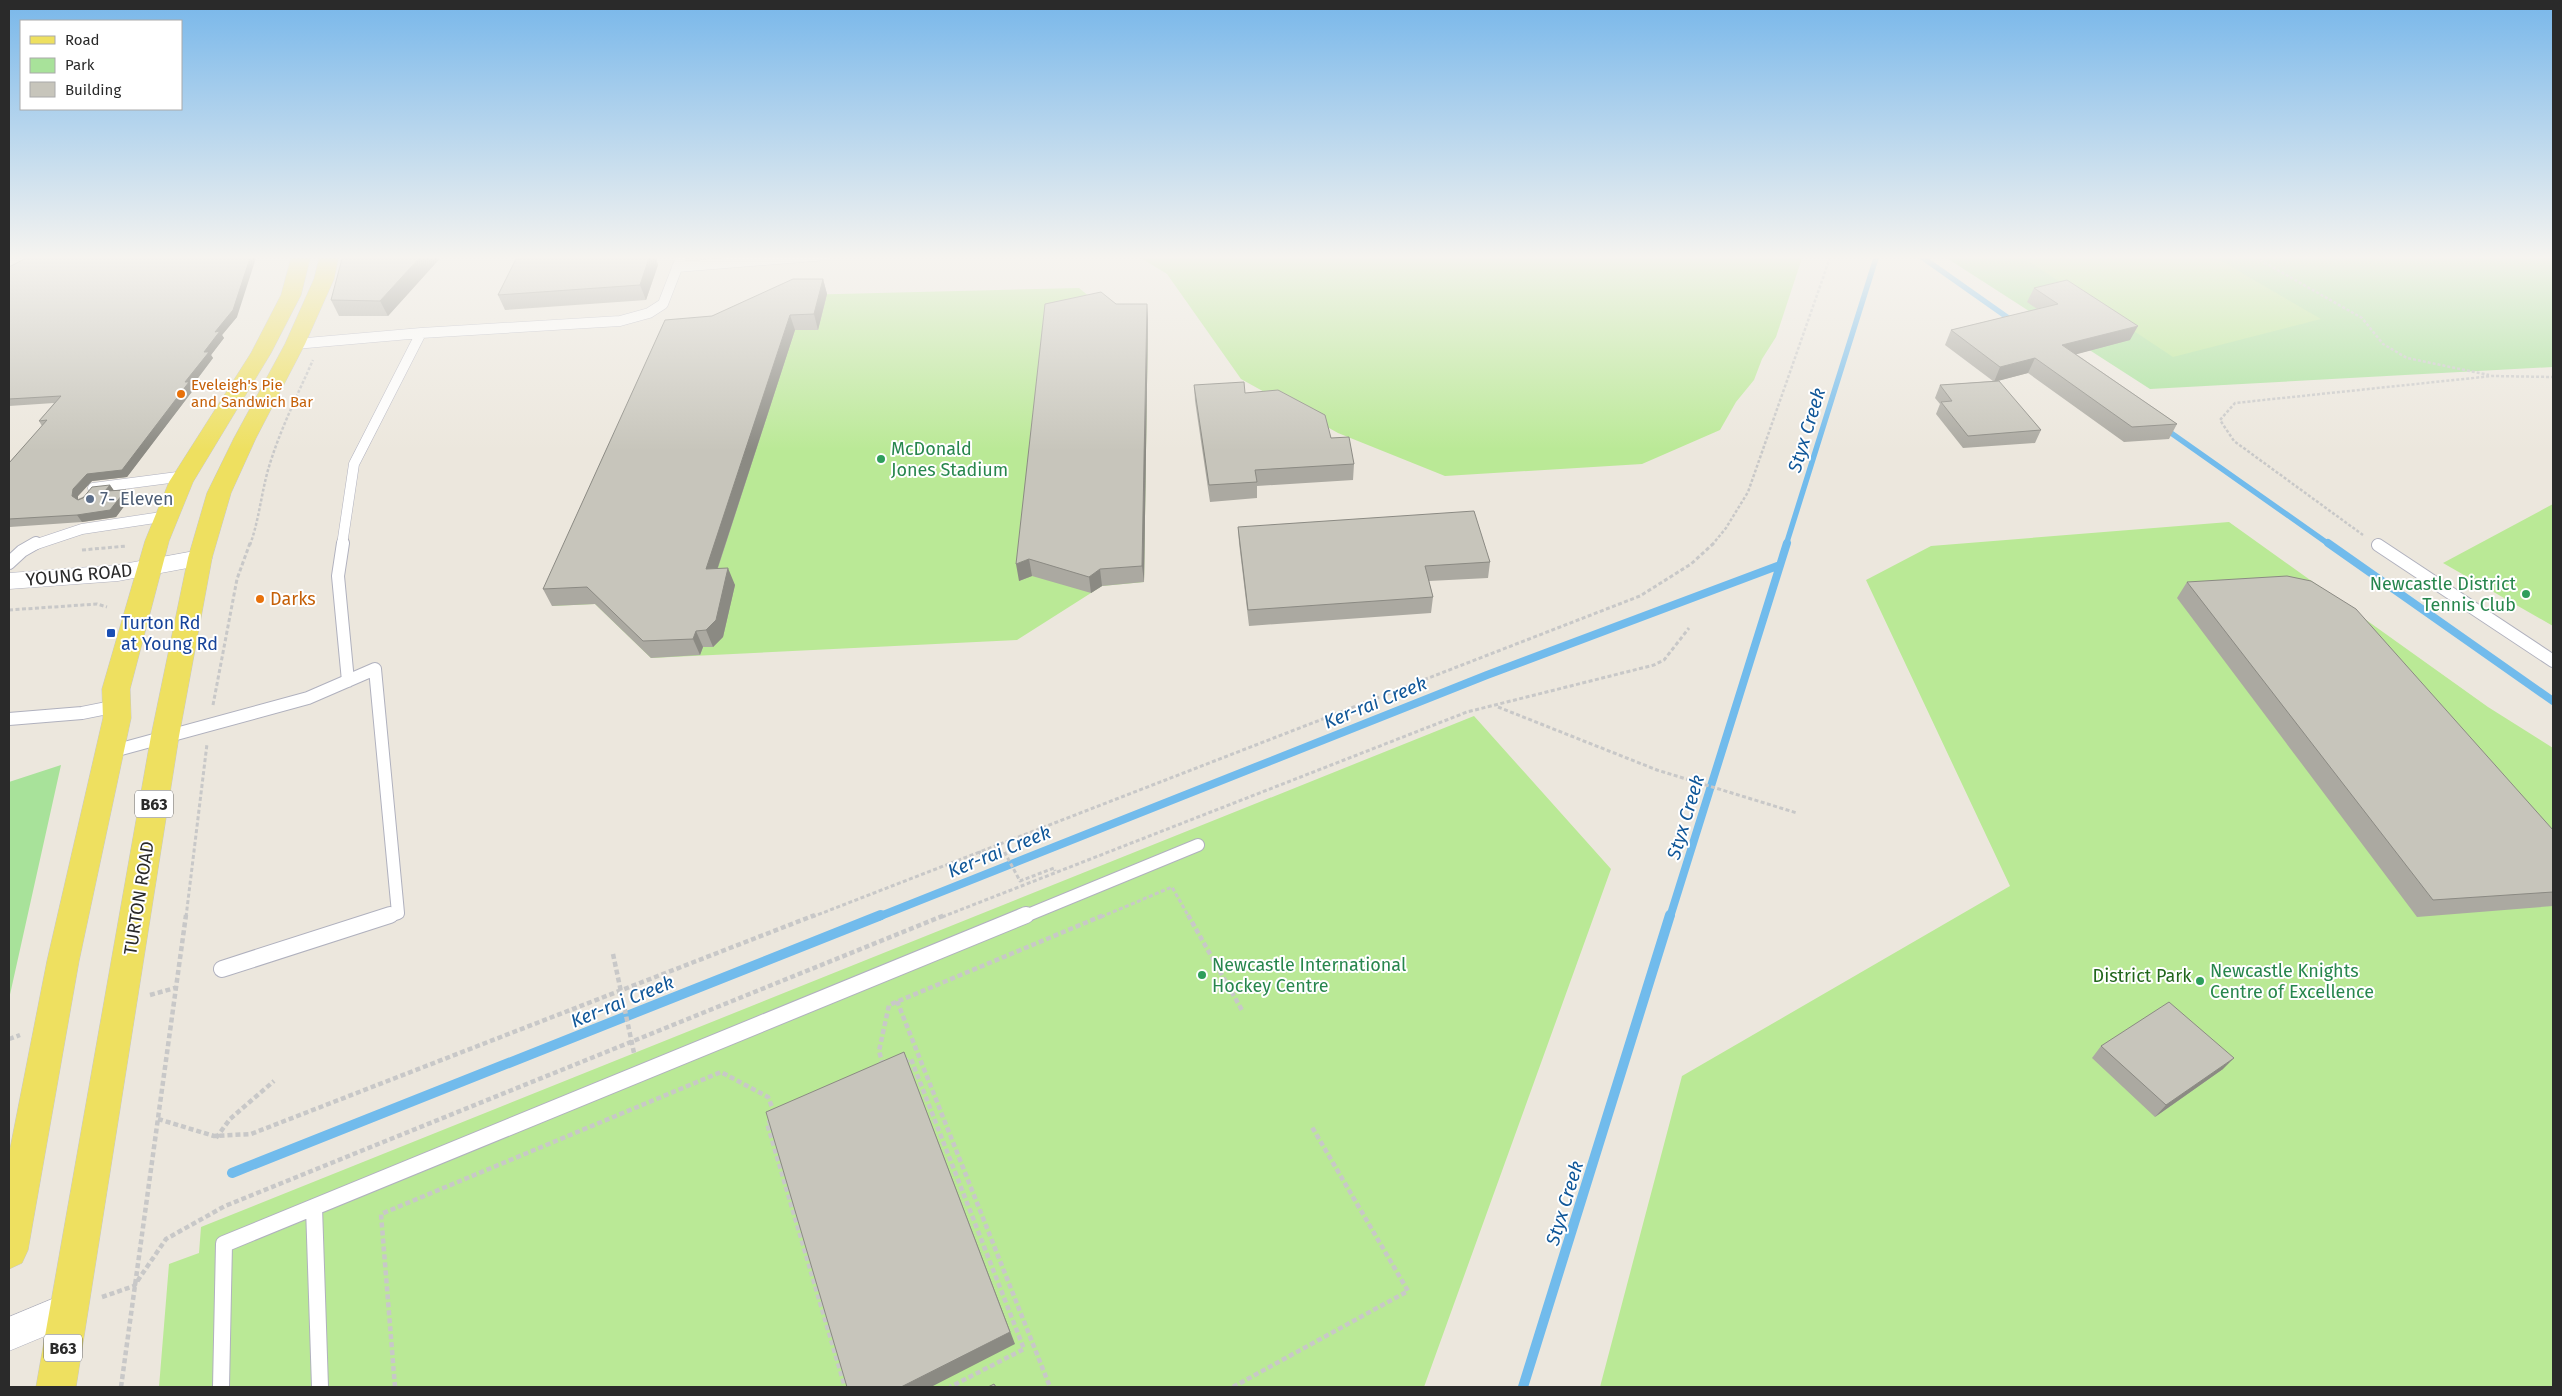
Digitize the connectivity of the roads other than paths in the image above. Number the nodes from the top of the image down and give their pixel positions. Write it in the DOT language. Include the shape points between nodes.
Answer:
graph roads {
  1 [pos="278,320"];
  2 [pos="305,320"];
  3 [pos="623,320"];
  4 [pos="421,333"];
  5 [pos="294,344"];
  6 [pos="185,476"];
  7 [pos="84,500"];
  8 [pos="168,516"];
  9 [pos="66,523"];
  10 [pos="58,533"];
  11 [pos="2378,545"];
  12 [pos="200,558"];
  13 [pos="9,563"];
  14 [pos="149,569"];
  15 [pos="9,581"];
  16 [pos="2553,661"];
  17 [pos="348,681"];
  18 [pos="117,706"];
  19 [pos="9,719"];
  20 [pos="166,736"];
  21 [pos="110,752"];
  22 [pos="1198,845"];
  23 [pos="222,969"];
  24 [pos="314,1207"];
  25 [pos="9,1250"];
  26 [pos="69,1309"];
  27 [pos="9,1334"];
  28 [pos="56,1387"];
  29 [pos="221,1387"];
  30 [pos="320,1387"];
  1 -- 6 [label="main road"];
  2 -- 5 [label="main road, TURTON ROAD / B63"];
  3 -- 4 [label="lane"];
  4 -- 5 [label="lane"];
  4 -- 17 [label="lane" via="354,464 350,479 338,576"];
  5 -- 12 [label="main road, TURTON ROAD / B63" via="220,493"];
  6 -- 7 [label="lane" via="94,488"];
  6 -- 8 [label="main road"];
  8 -- 10 [label="lane"];
  8 -- 14 [label="main road"];
  9 -- 10 [label="lane"];
  10 -- 13 [label="lane" via="16,554"];
  11 -- 16 [label="lane"];
  12 -- 14 [label="street, YOUNG ROAD"];
  12 -- 20 [label="main road, TURTON ROAD / B63"];
  14 -- 15 [label="street, YOUNG ROAD"];
  14 -- 18 [label="main road" via="116,689"];
  17 -- 20 [label="lane" via="308,698"];
  17 -- 23 [label="lane" via="375,669 398,913"];
  18 -- 19 [label="lane" via="82,713"];
  18 -- 21 [label="main road"];
  20 -- 21 [label="lane"];
  20 -- 26 [label="main road, TURTON ROAD / B63"];
  21 -- 25 [label="main road" via="63,961"];
  22 -- 24 [label="lane"];
  24 -- 29 [label="lane" via="224,1244"];
  24 -- 30 [label="lane"];
  26 -- 27 [label="street"];
  26 -- 28 [label="main road, TURTON ROAD / B63"];
}
